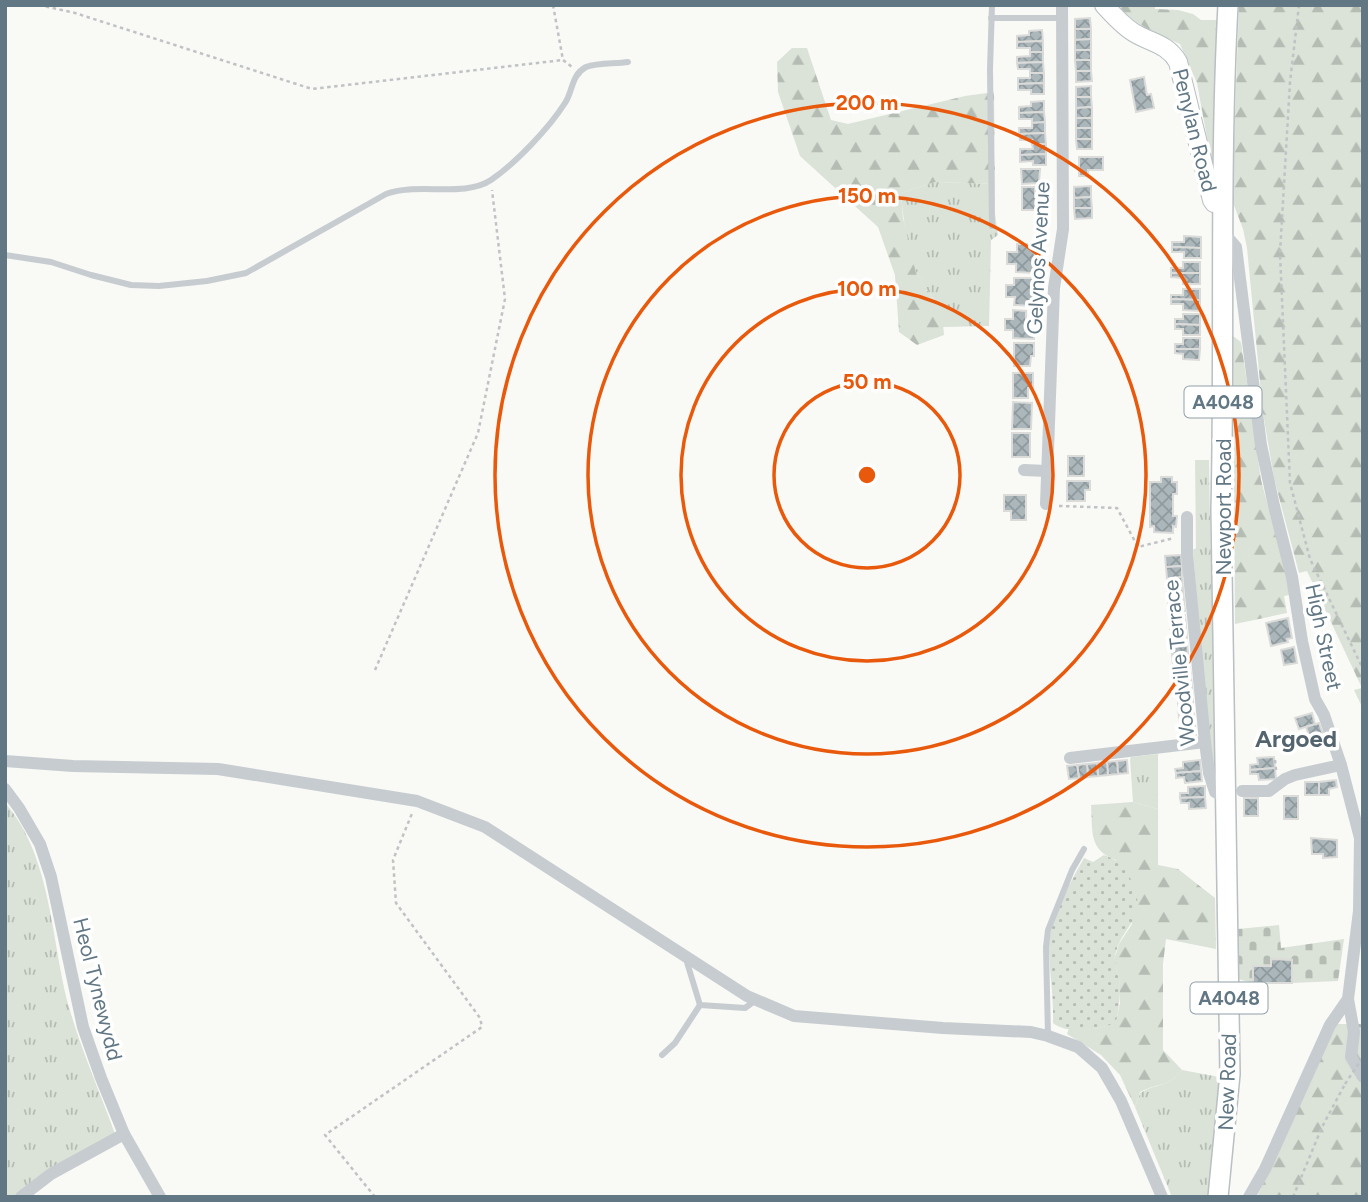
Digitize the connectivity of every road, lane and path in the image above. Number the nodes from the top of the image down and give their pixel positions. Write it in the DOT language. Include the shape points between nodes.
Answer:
graph roads {
  1 [pos="39,5"];
  2 [pos="554,5"];
  3 [pos="992,5"];
  4 [pos="1104,5"];
  5 [pos="1228,5"];
  6 [pos="1298,5"];
  7 [pos="1061,12"];
  8 [pos="991,18"];
  9 [pos="563,60"];
  10 [pos="628,62"];
  11 [pos="582,70"];
  12 [pos="491,180"];
  13 [pos="1221,203"];
  14 [pos="992,226"];
  15 [pos="1221,238"];
  16 [pos="5,255"];
  17 [pos="1024,470"];
  18 [pos="1047,471"];
  19 [pos="1050,505"];
  20 [pos="1187,517"];
  21 [pos="1177,537"];
  22 [pos="1363,669"];
  23 [pos="376,670"];
  24 [pos="1205,742"];
  25 [pos="1070,758"];
  26 [pos="5,761"];
  27 [pos="1340,765"];
  28 [pos="5,789"];
  29 [pos="1235,794"];
  30 [pos="417,801"];
  31 [pos="1361,838"];
  32 [pos="1084,849"];
  33 [pos="686,957"];
  34 [pos="1348,999"];
  35 [pos="756,1000"];
  36 [pos="700,1006"];
  37 [pos="1048,1036"];
  38 [pos="662,1055"];
  39 [pos="1363,1057"];
  40 [pos="1363,1077"];
  41 [pos="124,1135"];
  42 [pos="21,1197"];
  43 [pos="160,1197"];
  44 [pos="375,1197"];
  45 [pos="1162,1197"];
  46 [pos="1218,1197"];
  47 [pos="1249,1197"];
  48 [pos="1293,1197"];
  1 -- 9 [label="path" via="312,89"];
  2 -- 9 [label="path"];
  3 -- 8 [label="lane"];
  4 -- 13 [label="main road, Penylan Road" via="1134,33 1174,54 1211,197"];
  5 -- 13 [label="main road, Newport Road / A4048"];
  6 -- 22 [label="path" via="1280,253 1290,482 1310,558"];
  7 -- 8 [label="lane"];
  7 -- 18 [label="street, Gelynos Avenue" via="1063,229 1054,288"];
  8 -- 14 [label="lane"];
  9 -- 11 [label="path"];
  10 -- 11 [label="lane"];
  11 -- 12 [label="lane" via="554,118"];
  12 -- 16 [label="lane" via="466,187 392,192 246,273 207,281 131,285 51,262"];
  12 -- 23 [label="path" via="505,299 478,432"];
  13 -- 15 [label="main road, Newport Road / A4048"];
  15 -- 27 [label="street, High Street" via="1236,247 1261,445 1315,699"];
  15 -- 29 [label="main road, Newport Road / A4048" via="1221,510"];
  17 -- 18 [label="street"];
  18 -- 19 [label="street, Gelynos Avenue"];
  19 -- 21 [label="path" via="1117,508 1138,547"];
  20 -- 24 [label="street, Woodville Terrace"];
  24 -- 25 [label="street"];
  24 -- 29 [label="street, Woodville Terrace" via="1215,792"];
  26 -- 30 [label="street" via="219,769"];
  27 -- 29 [label="street" via="1295,775 1269,791"];
  27 -- 31 [label="street, High Street"];
  28 -- 41 [label="street, Heol Tynewydd" via="40,844 83,1027"];
  29 -- 46 [label="main road, New Road / A4048" via="1230,1074"];
  30 -- 33 [label="street" via="485,827"];
  30 -- 44 [label="path" via="393,860 396,903 482,1027 326,1135"];
  31 -- 34 [label="street, High Street" via="1359,911"];
  32 -- 37 [label="lane" via="1048,930"];
  33 -- 35 [label="street"];
  33 -- 36 [label="lane"];
  34 -- 40 [label="street" via="1354,1032 1351,1057"];
  34 -- 47 [label="street, High Street" via="1330,1025"];
  35 -- 36 [label="lane" via="744,1008"];
  35 -- 37 [label="street" via="794,1016"];
  36 -- 38 [label="lane" via="675,1044"];
  37 -- 45 [label="street" via="1078,1047 1102,1068"];
  39 -- 48 [label="path, bridge" via="1322,1127"];
  41 -- 42 [label="street" via="51,1174"];
  41 -- 43 [label="street, Heol Tynewydd"];
}
